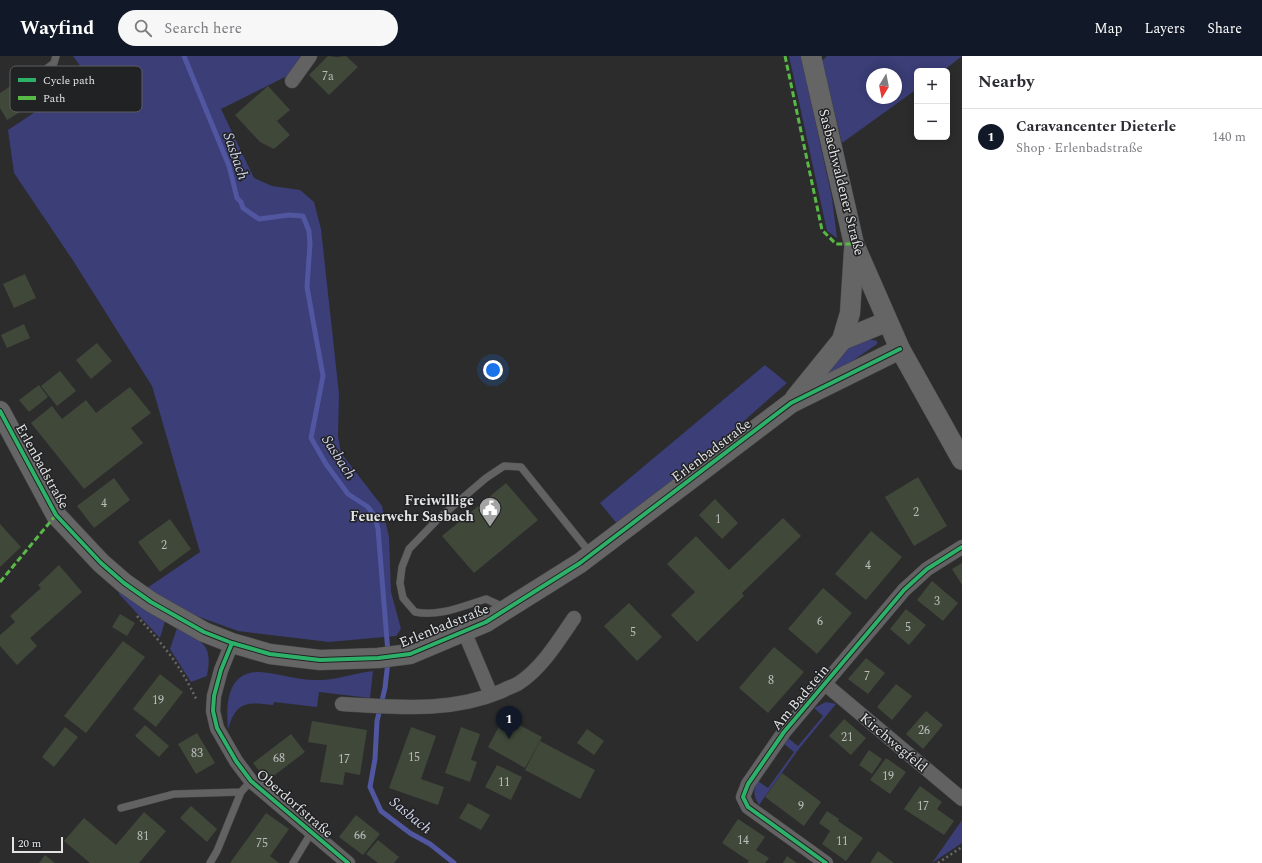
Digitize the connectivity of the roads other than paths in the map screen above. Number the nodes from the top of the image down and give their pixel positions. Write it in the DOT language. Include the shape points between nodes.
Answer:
graph roads {
  1 [pos="56,56"];
  2 [pos="310,56"];
  3 [pos="811,56"];
  4 [pos="50,66"];
  5 [pos="292,81"];
  6 [pos="854,244"];
  7 [pos="886,322"];
  8 [pos="842,340"];
  9 [pos="900,349"];
  10 [pos="791,403"];
  11 [pos="0,411"];
  12 [pos="962,460"];
  13 [pos="962,547"];
  14 [pos="591,554"];
  15 [pos="502,612"];
  16 [pos="574,618"];
  17 [pos="464,631"];
  18 [pos="232,643"];
  19 [pos="825,684"];
  20 [pos="491,695"];
  21 [pos="342,704"];
  22 [pos="251,781"];
  23 [pos="241,792"];
  24 [pos="962,799"];
  25 [pos="121,808"];
  26 [pos="311,833"];
  27 [pos="210,863"];
  28 [pos="293,863"];
  29 [pos="348,863"];
  30 [pos="826,863"];
  1 -- 4 [label="lane"];
  2 -- 5 [label="street"];
  3 -- 6 [label="street, Sasbachwaldener Straße"];
  6 -- 7 [label="street, Sasbachwaldener Straße"];
  6 -- 8 [label="street, Erlenbadstraße" via="850,313"];
  7 -- 8 [label="street, Erlenbadstraße"];
  7 -- 9 [label="street, Sasbachwaldener Straße"];
  8 -- 10 [label="street, Erlenbadstraße"];
  9 -- 10 [label="street, Erlenbadstraße"];
  9 -- 12 [label="street, Sasbachwaldener Straße"];
  10 -- 14 [label="street, Erlenbadstraße"];
  11 -- 18 [label="street, Erlenbadstraße" via="56,515 101,563 124,583 168,613"];
  13 -- 19 [label="street, Am Badstein" via="914,580"];
  14 -- 15 [label="street, Erlenbadstraße"];
  14 -- 15 [label="lane" via="521,467 504,466 438,519 409,549 402,566 400,583 404,598 415,612 442,612 486,598 497,604"];
  15 -- 17 [label="street, Erlenbadstraße"];
  16 -- 20 [label="street" via="550,654 519,683"];
  17 -- 18 [label="street, Erlenbadstraße" via="410,654 378,658 294,658"];
  17 -- 20 [label="street, Erlenbadstraße"];
  18 -- 22 [label="street, Oberdorfstraße" via="215,688 213,711 217,728"];
  19 -- 24 [label="street, Kirchwegfeld"];
  19 -- 30 [label="street, Am Badstein" via="784,732 748,784 744,797 748,807"];
  20 -- 21 [label="street" via="451,706"];
  22 -- 23 [label="lane"];
  22 -- 26 [label="street, Oberdorfstraße"];
  23 -- 25 [label="lane" via="174,794"];
  23 -- 27 [label="lane"];
  26 -- 28 [label="lane"];
  26 -- 29 [label="street, Oberdorfstraße"];
}
